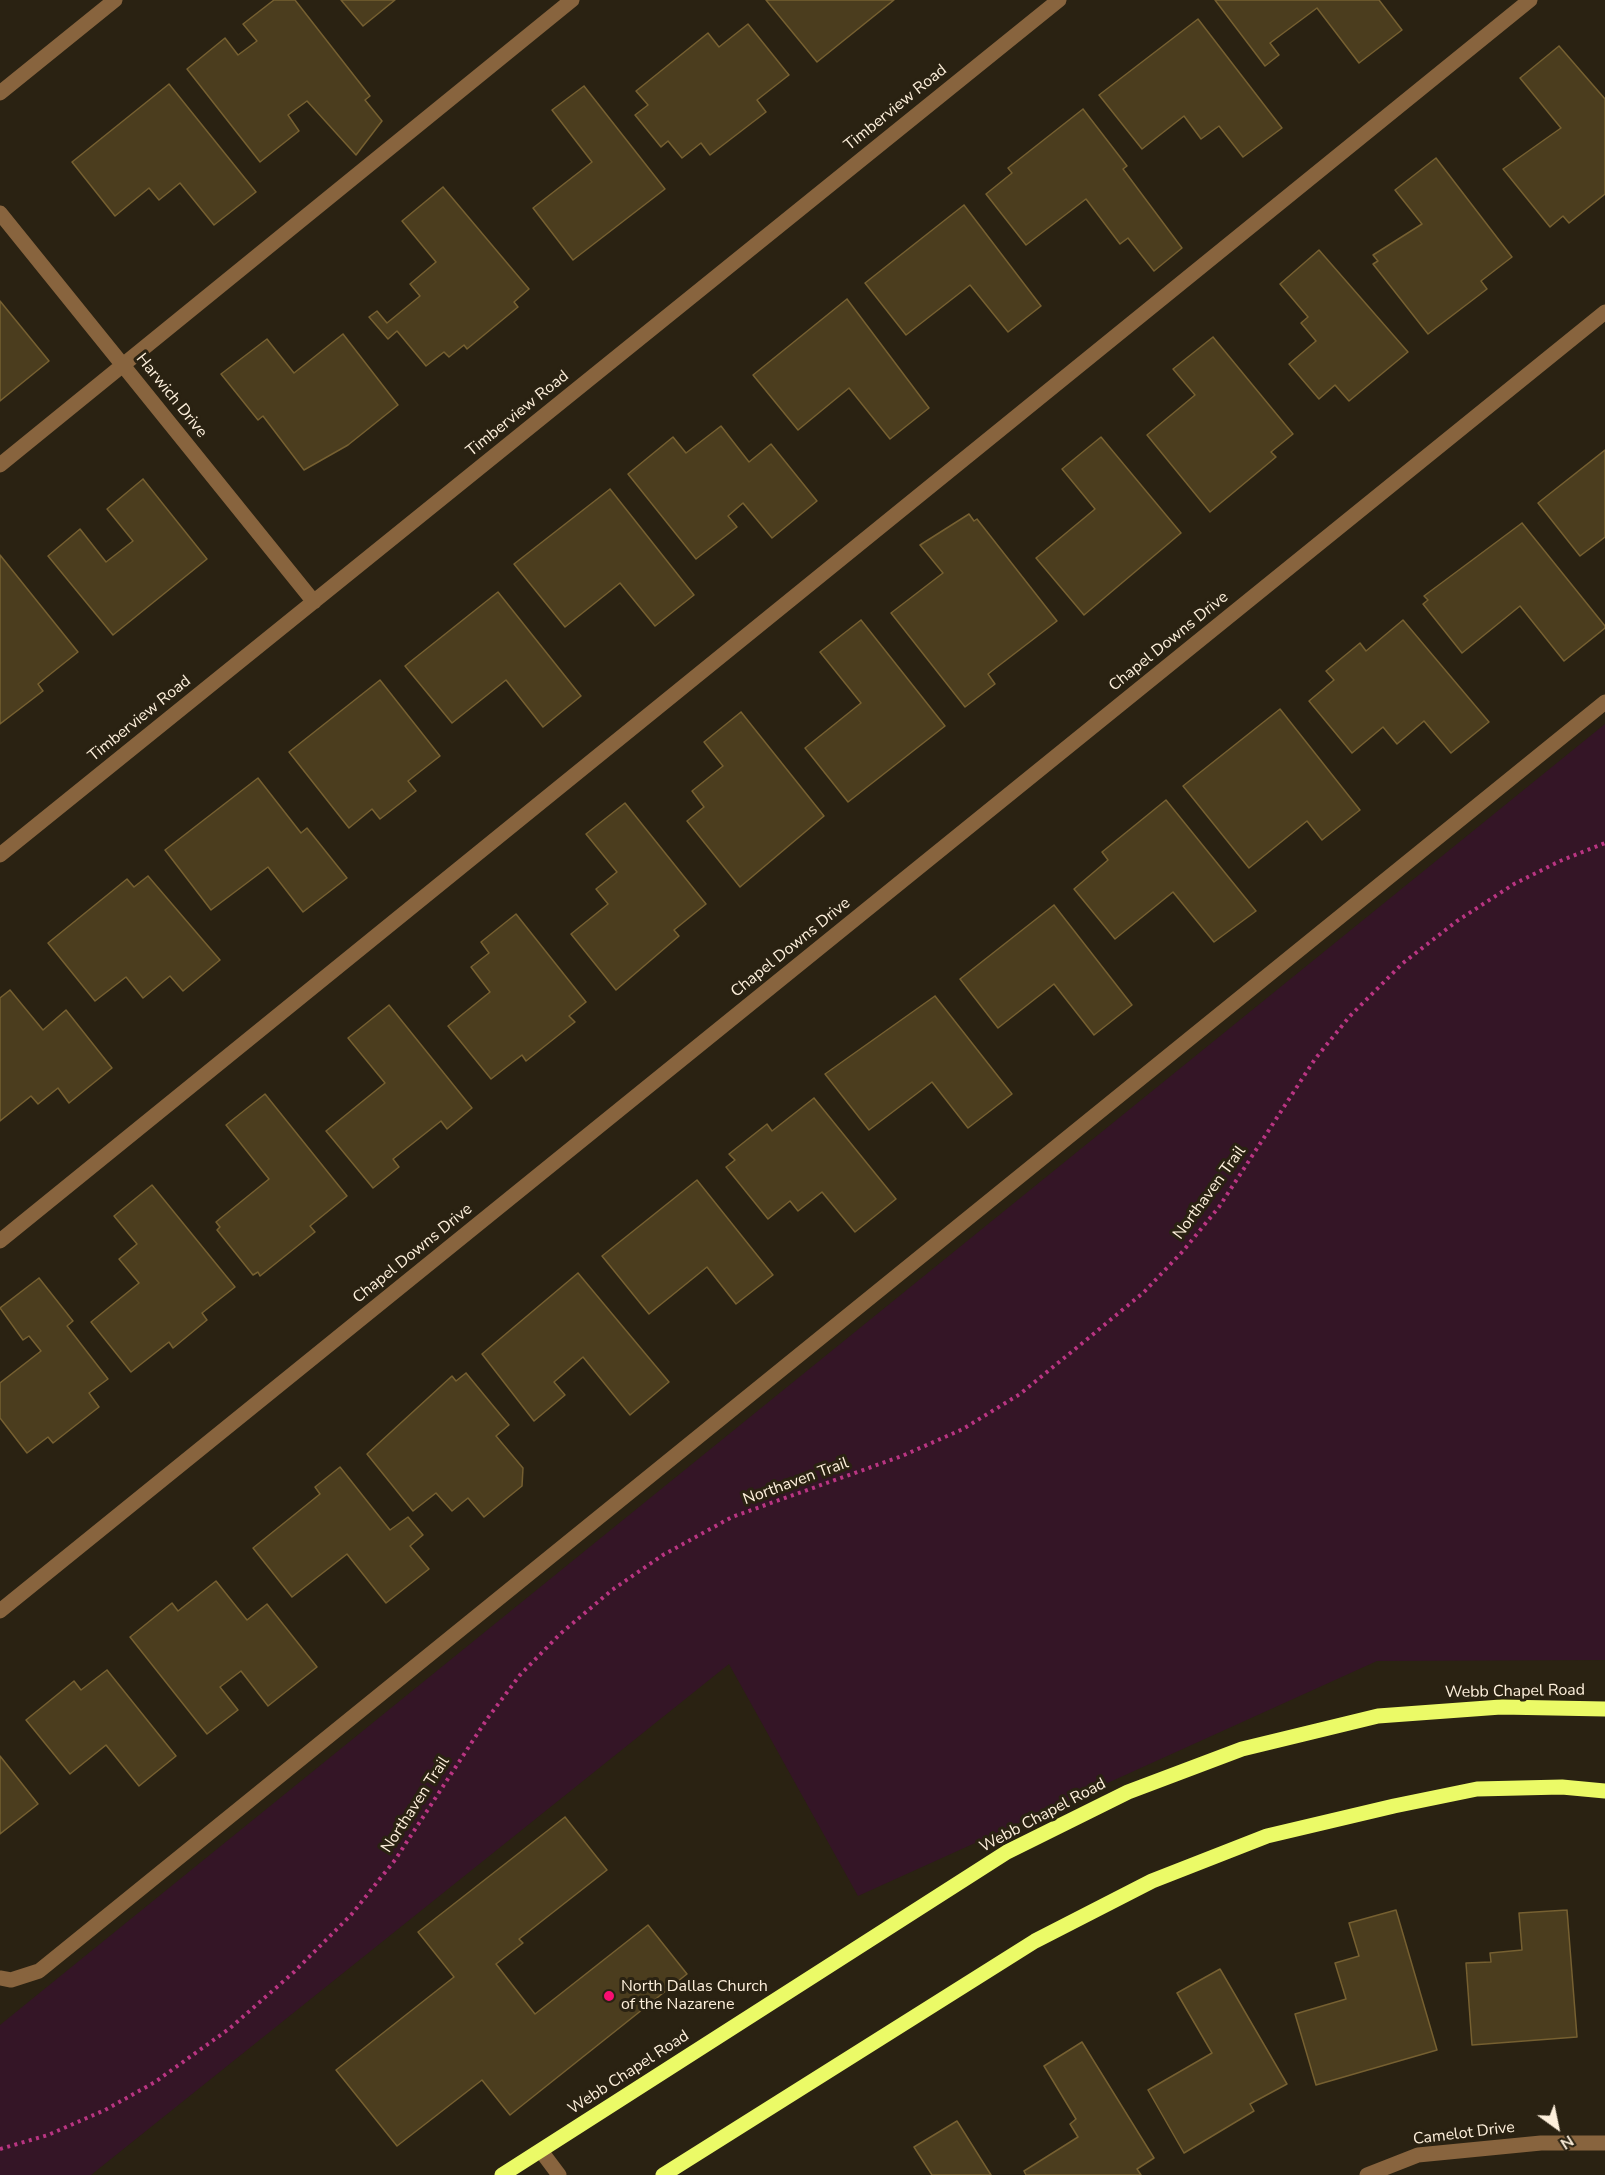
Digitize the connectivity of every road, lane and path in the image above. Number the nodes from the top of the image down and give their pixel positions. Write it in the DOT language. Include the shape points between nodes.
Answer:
graph roads {
  1 [pos="115,0"];
  2 [pos="572,0"];
  3 [pos="1059,0"];
  4 [pos="1530,0"];
  5 [pos="0,93"];
  6 [pos="0,213"];
  7 [pos="1605,312"];
  8 [pos="122,364"];
  9 [pos="0,465"];
  10 [pos="314,602"];
  11 [pos="1605,702"];
  12 [pos="1605,843"];
  13 [pos="0,855"];
  14 [pos="0,1241"];
  15 [pos="0,1611"];
  16 [pos="1605,1709"];
  17 [pos="1605,1791"];
  18 [pos="0,1978"];
  19 [pos="1605,2143"];
  20 [pos="0,2149"];
  21 [pos="541,2151"];
  22 [pos="502,2175"];
  23 [pos="559,2175"];
  24 [pos="663,2175"];
  25 [pos="1367,2175"];
  1 -- 5 [label="street"];
  2 -- 8 [label="street"];
  3 -- 10 [label="street, Timberview Road"];
  4 -- 14 [label="street"];
  6 -- 8 [label="street, Harwich Drive"];
  7 -- 15 [label="street, Chapel Downs Drive"];
  8 -- 9 [label="street"];
  8 -- 10 [label="street, Harwich Drive"];
  10 -- 13 [label="street, Timberview Road"];
  11 -- 18 [label="street" via="39,1971 11,1980"];
  12 -- 20 [label="path, Northaven Trail" via="1514,884 1403,963 1350,1016 1315,1059 1219,1207 1183,1251 1144,1292 1073,1351 1020,1394 963,1429 902,1456 732,1517 663,1555 612,1590 560,1634 520,1676 487,1719 395,1860 351,1915 294,1972 229,2029 155,2082 57,2131"];
  16 -- 21 [label="main road, Webb Chapel Road" via="1501,1707 1378,1716 1242,1749 1128,1792 1007,1852"];
  17 -- 24 [label="main road" via="1477,1789 1267,1836 1152,1881 1035,1941"];
  19 -- 25 [label="street, Camelot Drive" via="1541,2143 1418,2155"];
  21 -- 22 [label="main road, Webb Chapel Road"];
  21 -- 23 [label="street"];
}
